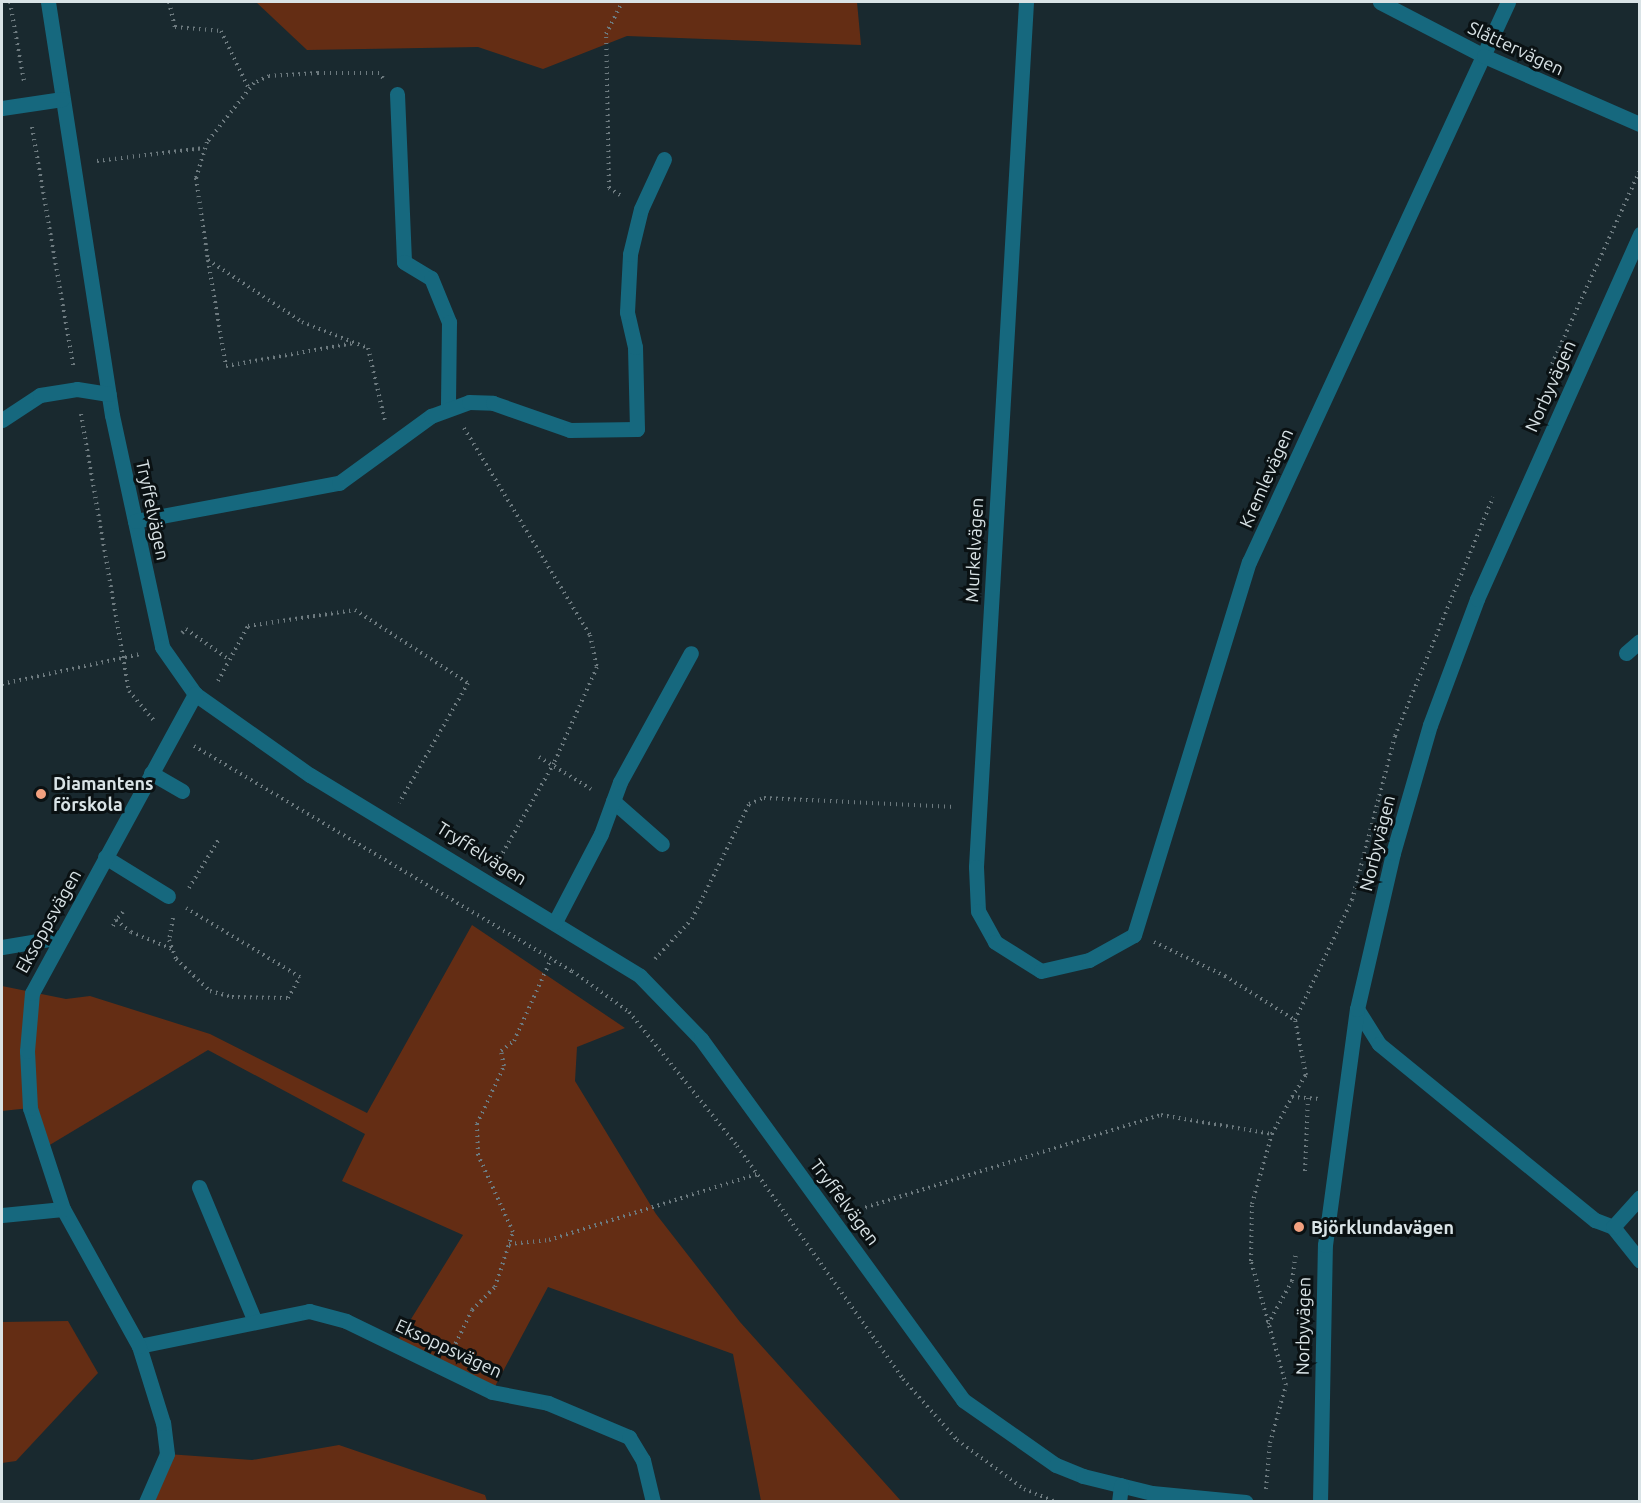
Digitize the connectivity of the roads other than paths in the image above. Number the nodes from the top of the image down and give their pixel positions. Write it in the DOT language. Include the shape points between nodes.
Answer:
graph roads {
  1 [pos="48,2"];
  2 [pos="1026,2"];
  3 [pos="1380,2"];
  4 [pos="1508,2"];
  5 [pos="1484,56"];
  6 [pos="397,94"];
  7 [pos="62,99"];
  8 [pos="2,108"];
  9 [pos="1640,124"];
  10 [pos="664,159"];
  11 [pos="1640,234"];
  12 [pos="109,394"];
  13 [pos="448,408"];
  14 [pos="2,420"];
  15 [pos="135,521"];
  16 [pos="1640,641"];
  17 [pos="691,653"];
  18 [pos="1626,653"];
  19 [pos="195,694"];
  20 [pos="151,773"];
  21 [pos="182,792"];
  22 [pos="613,801"];
  23 [pos="662,843"];
  24 [pos="105,857"];
  25 [pos="173,900"];
  26 [pos="555,922"];
  27 [pos="1134,935"];
  28 [pos="62,937"];
  29 [pos="2,947"];
  30 [pos="1357,1009"];
  31 [pos="199,1187"];
  32 [pos="1640,1197"];
  33 [pos="63,1209"];
  34 [pos="2,1215"];
  35 [pos="1613,1227"];
  36 [pos="1640,1261"];
  37 [pos="254,1319"];
  38 [pos="139,1346"];
  39 [pos="1121,1485"];
  40 [pos="146,1502"];
  41 [pos="653,1502"];
  42 [pos="1119,1502"];
  43 [pos="1246,1502"];
  44 [pos="1320,1502"];
  1 -- 7 [label="street, Tryffelvägen"];
  2 -- 27 [label="street, Murkelvägen" via="978,808 978,911 994,942 1041,971 1089,960"];
  3 -- 5 [label="street, Slåttervägen"];
  4 -- 5 [label="street, Kremlevägen"];
  5 -- 9 [label="street, Slåttervägen"];
  5 -- 27 [label="street, Kremlevägen" via="1249,562"];
  6 -- 13 [label="street" via="404,262 431,278 449,322"];
  7 -- 8 [label="street"];
  7 -- 12 [label="street, Tryffelvägen"];
  10 -- 13 [label="street" via="641,209 630,254 627,312 635,347 637,429 570,430 493,403"];
  11 -- 30 [label="street, Norbyvägen" via="1477,598 1430,725 1393,853"];
  12 -- 14 [label="street" via="77,389 40,395"];
  12 -- 15 [label="street, Tryffelvägen"];
  13 -- 15 [label="street" via="339,483"];
  15 -- 19 [label="street, Tryffelvägen" via="162,647"];
  16 -- 18 [label="street"];
  17 -- 22 [label="street"];
  19 -- 20 [label="street, Eksoppsvägen"];
  19 -- 26 [label="street, Tryffelvägen" via="310,775"];
  20 -- 21 [label="street"];
  20 -- 24 [label="street, Eksoppsvägen"];
  22 -- 23 [label="street"];
  22 -- 26 [label="street"];
  24 -- 25 [label="street"];
  24 -- 28 [label="street, Eksoppsvägen"];
  26 -- 39 [label="street, Tryffelvägen" via="640,976 701,1039 963,1400 1056,1465"];
  28 -- 29 [label="street"];
  28 -- 33 [label="street, Eksoppsvägen" via="32,993 27,1051 30,1107"];
  30 -- 35 [label="street" via="1379,1044 1595,1220"];
  30 -- 44 [label="street, Norbyvägen" via="1322,1302"];
  31 -- 37 [label="street"];
  32 -- 35 [label="street"];
  33 -- 34 [label="street"];
  33 -- 38 [label="street, Eksoppsvägen"];
  35 -- 36 [label="street"];
  37 -- 38 [label="street, Eksoppsvägen"];
  37 -- 41 [label="street, Eksoppsvägen" via="309,1311 346,1321 492,1392 548,1403 629,1437 643,1460"];
  38 -- 40 [label="street, Eksoppsvägen" via="164,1423 167,1454"];
  39 -- 42 [label="street"];
  39 -- 43 [label="street, Tryffelvägen"];
}
